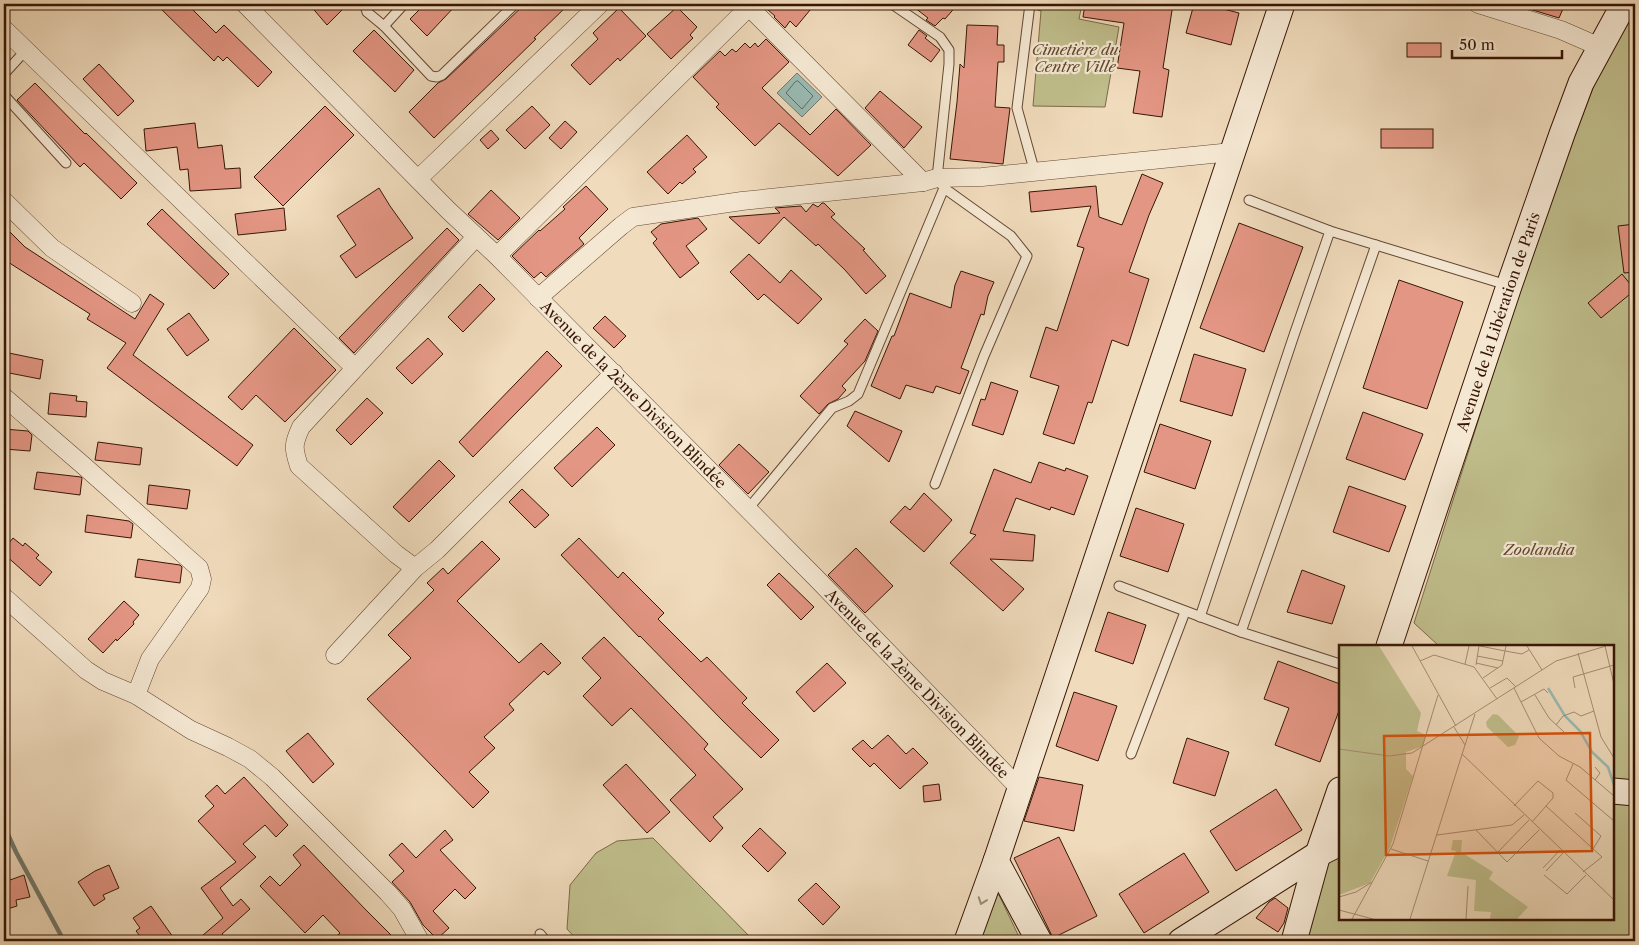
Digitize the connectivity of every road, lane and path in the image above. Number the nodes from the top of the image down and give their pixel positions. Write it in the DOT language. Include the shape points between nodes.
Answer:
graph roads {
  1 [pos="370,4"];
  2 [pos="404,4"];
  3 [pos="515,4"];
  4 [pos="600,4"];
  5 [pos="892,4"];
  6 [pos="1030,4"];
  7 [pos="1279,4"];
  8 [pos="1478,4"];
  9 [pos="1624,4"];
  10 [pos="748,6"];
  11 [pos="255,7"];
  12 [pos="384,26"];
  13 [pos="4,29"];
  14 [pos="1600,47"];
  15 [pos="26,50"];
  16 [pos="4,74"];
  17 [pos="4,95"];
  18 [pos="1232,152"];
  19 [pos="66,163"];
  20 [pos="1035,173"];
  21 [pos="418,179"];
  22 [pos="935,183"];
  23 [pos="1249,200"];
  24 [pos="4,202"];
  25 [pos="1330,231"];
  26 [pos="476,237"];
  27 [pos="1376,245"];
  28 [pos="497,256"];
  29 [pos="1509,286"];
  30 [pos="538,298"];
  31 [pos="132,303"];
  32 [pos="355,368"];
  33 [pos="614,373"];
  34 [pos="4,397"];
  35 [pos="935,484"];
  36 [pos="748,509"];
  37 [pos="415,568"];
  38 [pos="1119,586"];
  39 [pos="4,597"];
  40 [pos="1185,612"];
  41 [pos="1200,617"];
  42 [pos="1241,632"];
  43 [pos="1389,645"];
  44 [pos="335,655"];
  45 [pos="1339,664"];
  46 [pos="136,695"];
  47 [pos="1131,754"];
  48 [pos="1020,789"];
  49 [pos="1614,790"];
  50 [pos="1339,793"];
  51 [pos="1635,794"];
  52 [pos="1339,844"];
  53 [pos="1318,854"];
  54 [pos="996,861"];
  55 [pos="540,934"];
  56 [pos="420,941"];
  57 [pos="546,941"];
  58 [pos="967,941"];
  59 [pos="1039,941"];
  60 [pos="1181,941"];
  61 [pos="1294,941"];
  1 -- 12 [label="lane" via="367,12"];
  2 -- 12 [label="lane"];
  3 -- 12 [label="lane" via="437,77 431,76"];
  4 -- 21 [label="street"];
  5 -- 22 [label="lane" via="940,37 949,50"];
  6 -- 20 [label="lane" via="1017,108"];
  7 -- 18 [label="street"];
  8 -- 14 [label="street" via="1561,30"];
  9 -- 14 [label="street, Avenue de la Libération de Paris"];
  10 -- 22 [label="street"];
  10 -- 28 [label="street"];
  11 -- 21 [label="street, Avenue de la 2ème Division Blindée"];
  13 -- 15 [label="street"];
  14 -- 29 [label="street, Avenue de la Libération de Paris" via="1581,83"];
  15 -- 16 [label="lane"];
  15 -- 32 [label="street"];
  17 -- 19 [label="lane"];
  18 -- 20 [label="street"];
  18 -- 48 [label="street"];
  20 -- 22 [label="street"];
  21 -- 26 [label="street, Avenue de la 2ème Division Blindée"];
  22 -- 30 [label="street" via="742,201 633,217"];
  22 -- 35 [label="lane" via="1011,236 1026,256"];
  22 -- 36 [label="lane" via="858,394 849,402 832,408"];
  23 -- 25 [label="lane"];
  24 -- 31 [label="street" via="52,248"];
  25 -- 27 [label="lane"];
  25 -- 41 [label="lane"];
  26 -- 28 [label="street, Avenue de la 2ème Division Blindée"];
  26 -- 32 [label="street"];
  27 -- 29 [label="lane"];
  27 -- 42 [label="lane"];
  28 -- 30 [label="street, Avenue de la 2ème Division Blindée"];
  29 -- 43 [label="street, Avenue de la Libération de Paris"];
  30 -- 33 [label="street, Avenue de la 2ème Division Blindée"];
  32 -- 37 [label="street" via="301,427 294,442 295,456 299,466"];
  33 -- 36 [label="street, Avenue de la 2ème Division Blindée"];
  33 -- 37 [label="street" via="437,550"];
  34 -- 46 [label="street" via="200,568 200,588 150,660"];
  36 -- 48 [label="street, Avenue de la 2ème Division Blindée"];
  37 -- 44 [label="street"];
  38 -- 40 [label="lane"];
  39 -- 46 [label="street" via="86,670"];
  40 -- 41 [label="lane"];
  40 -- 47 [label="lane"];
  41 -- 42 [label="lane"];
  42 -- 45 [label="lane"];
  46 -- 56 [label="street" via="191,730 250,759 272,778 397,904"];
  48 -- 54 [label="street"];
  49 -- 51 [label="street"];
  50 -- 53 [label="street"];
  52 -- 53 [label="street"];
  53 -- 60 [label="street"];
  53 -- 61 [label="street"];
  54 -- 58 [label="street, one-way"];
  54 -- 59 [label="street"];
  55 -- 57 [label="lane"];
}
